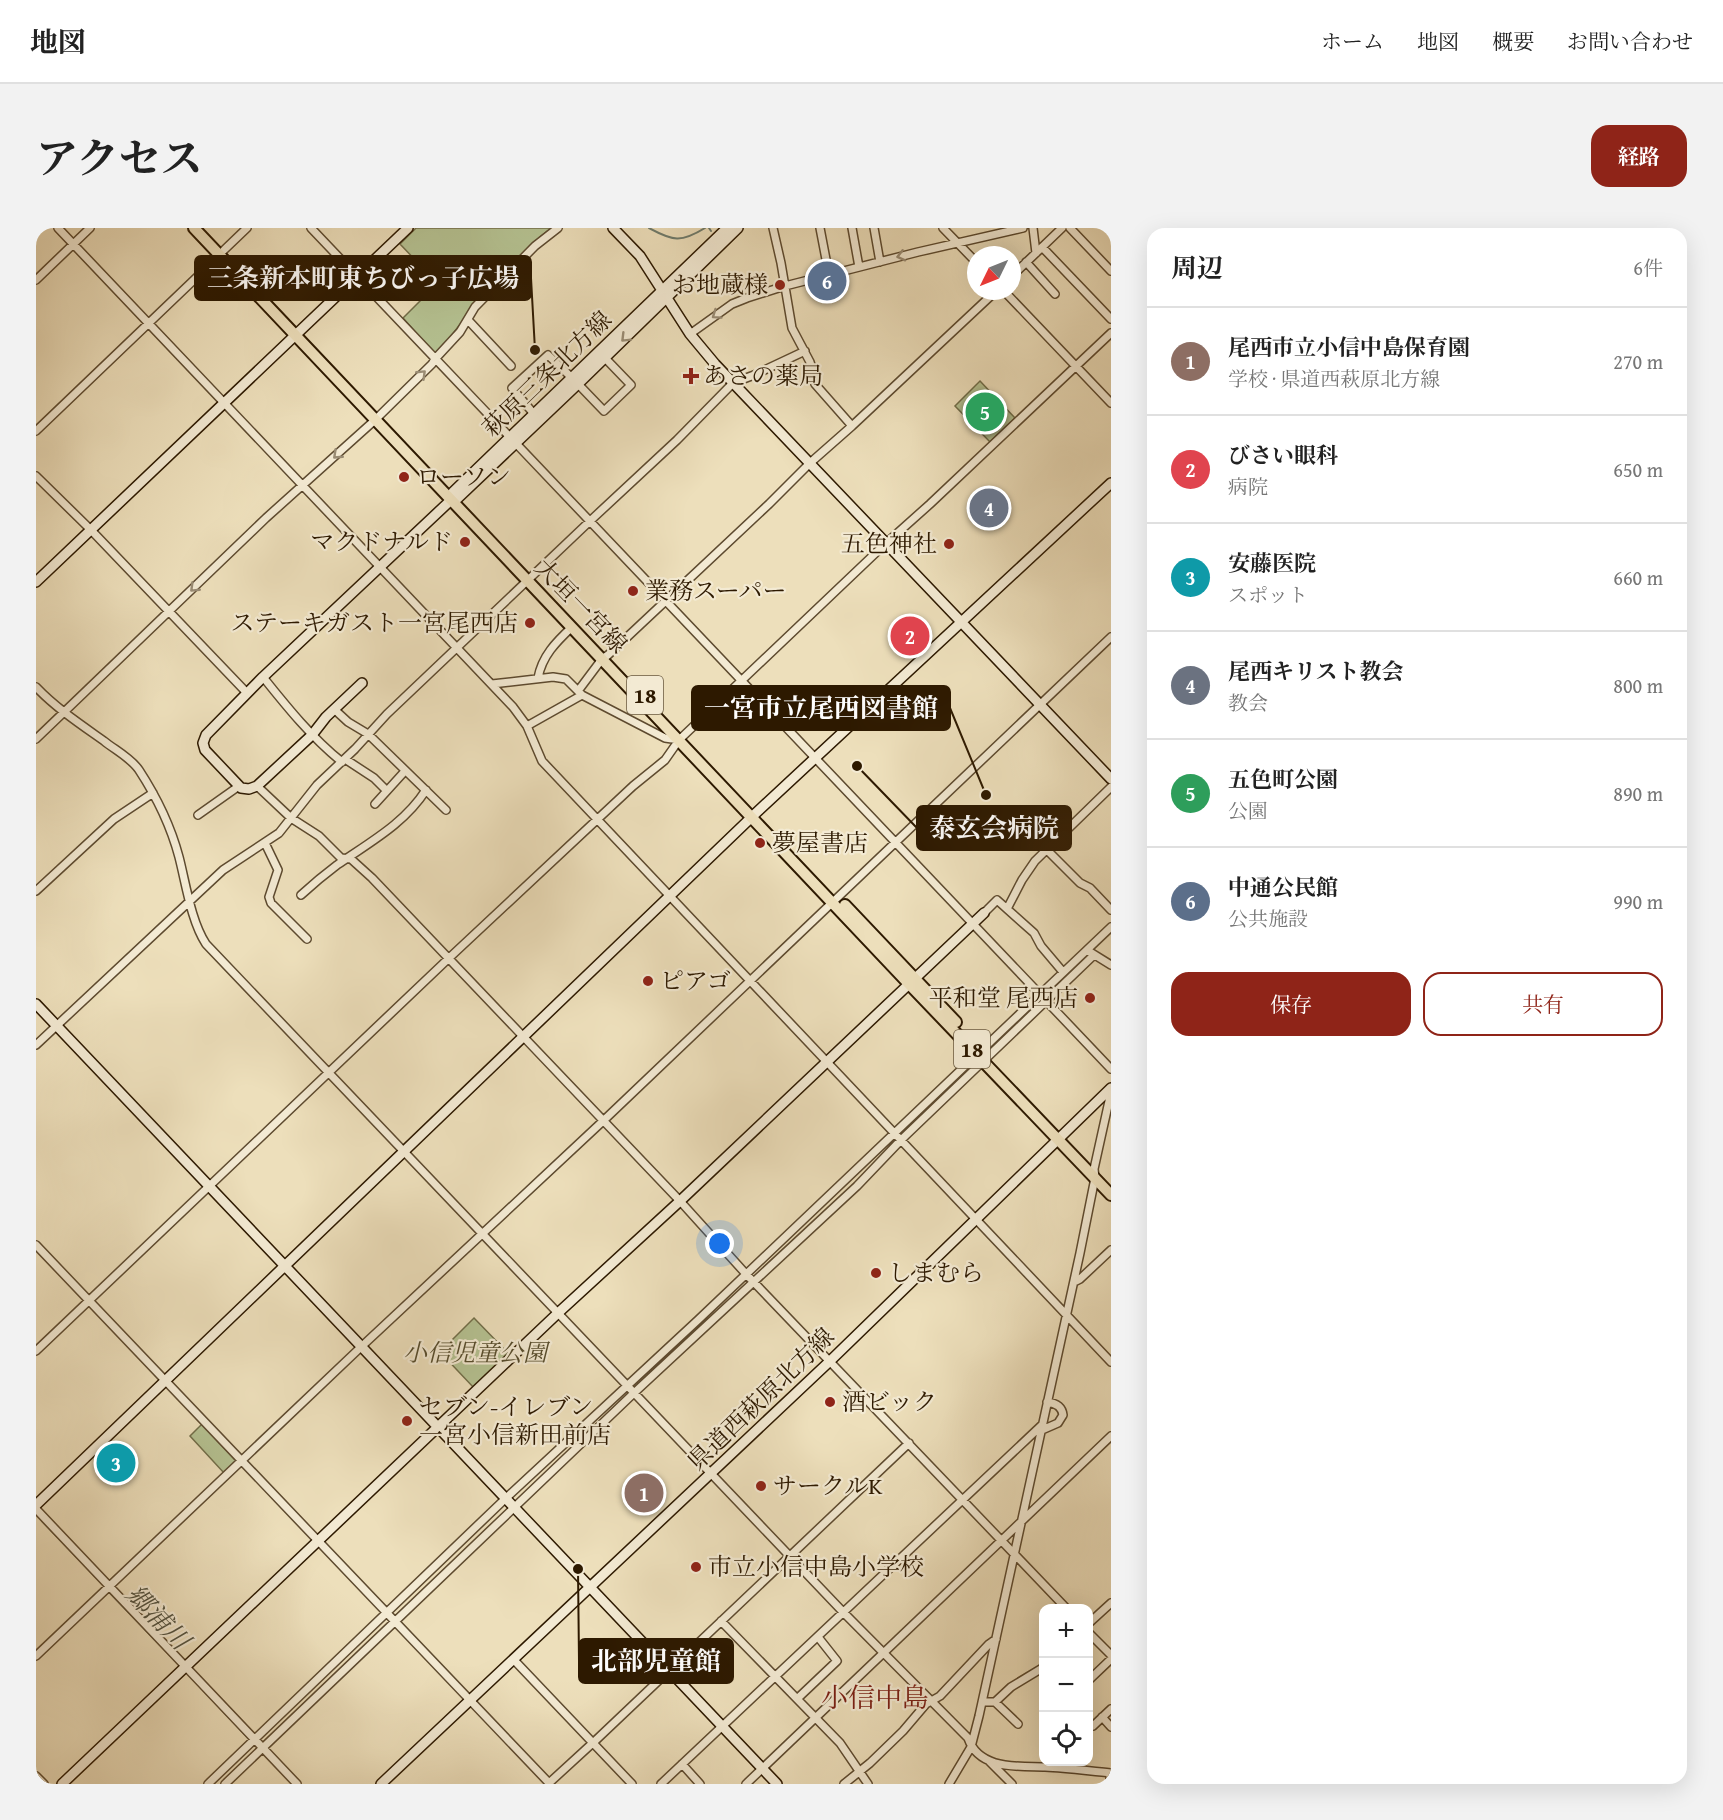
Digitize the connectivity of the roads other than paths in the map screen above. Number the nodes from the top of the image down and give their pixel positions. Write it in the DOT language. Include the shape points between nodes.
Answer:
graph roads {
  1 [pos="58,228"];
  2 [pos="90,228"];
  3 [pos="194,228"];
  4 [pos="203,228"];
  5 [pos="247,228"];
  6 [pos="311,228"];
  7 [pos="408,228"];
  8 [pos="558,228"];
  9 [pos="613,228"];
  10 [pos="727,228"];
  11 [pos="738,228"];
  12 [pos="773,228"];
  13 [pos="820,228"];
  14 [pos="852,228"];
  15 [pos="874,228"];
  16 [pos="944,228"];
  17 [pos="1023,228"];
  18 [pos="1033,228"];
  19 [pos="1062,228"];
  20 [pos="1070,228"];
  21 [pos="958,243"];
  22 [pos="73,244"];
  23 [pos="1039,250"];
  24 [pos="967,252"];
  25 [pos="222,253"];
  26 [pos="880,262"];
  27 [pos="1026,262"];
  28 [pos="859,267"];
  29 [pos="1021,267"];
  30 [pos="1111,271"];
  31 [pos="829,275"];
  32 [pos="358,276"];
  33 [pos="36,280"];
  34 [pos="784,286"];
  35 [pos="664,293"];
  36 [pos="1055,294"];
  37 [pos="986,300"];
  38 [pos="1013,300"];
  39 [pos="1111,319"];
  40 [pos="468,320"];
  41 [pos="148,323"];
  42 [pos="297,333"];
  43 [pos="1111,333"];
  44 [pos="690,334"];
  45 [pos="805,351"];
  46 [pos="605,358"];
  47 [pos="435,359"];
  48 [pos="511,366"];
  49 [pos="1076,366"];
  50 [pos="571,377"];
  51 [pos="733,382"];
  52 [pos="578,384"];
  53 [pos="224,403"];
  54 [pos="1111,404"];
  55 [pos="534,414"];
  56 [pos="378,417"];
  57 [pos="852,426"];
  58 [pos="36,431"];
  59 [pos="512,441"];
  60 [pos="810,463"];
  61 [pos="36,476"];
  62 [pos="1111,483"];
  63 [pos="303,486"];
  64 [pos="454,497"];
  65 [pos="590,521"];
  66 [pos="91,530"];
  67 [pos="886,543"];
  68 [pos="381,568"];
  69 [pos="529,578"];
  70 [pos="36,582"];
  71 [pos="667,600"];
  72 [pos="169,612"];
  73 [pos="963,622"];
  74 [pos="572,627"];
  75 [pos="1111,637"];
  76 [pos="457,648"];
  77 [pos="605,657"];
  78 [pos="263,677"];
  79 [pos="538,678"];
  80 [pos="741,680"];
  81 [pos="362,683"];
  82 [pos="492,684"];
  83 [pos="36,687"];
  84 [pos="247,693"];
  85 [pos="580,693"];
  86 [pos="1041,705"];
  87 [pos="335,710"];
  88 [pos="64,713"];
  89 [pos="527,726"];
  90 [pos="368,734"];
  91 [pos="312,735"];
  92 [pos="681,738"];
  93 [pos="36,739"];
  94 [pos="815,759"];
  95 [pos="344,760"];
  96 [pos="405,771"];
  97 [pos="1111,779"];
  98 [pos="239,786"];
  99 [pos="257,786"];
  100 [pos="1111,787"];
  101 [pos="386,790"];
  102 [pos="426,790"];
  103 [pos="153,793"];
  104 [pos="375,804"];
  105 [pos="446,810"];
  106 [pos="198,815"];
  107 [pos="755,815"];
  108 [pos="291,818"];
  109 [pos="596,820"];
  110 [pos="265,843"];
  111 [pos="895,843"];
  112 [pos="1047,850"];
  113 [pos="347,858"];
  114 [pos="36,891"];
  115 [pos="301,895"];
  116 [pos="670,897"];
  117 [pos="189,900"];
  118 [pos="835,900"];
  119 [pos="1007,909"];
  120 [pos="1111,910"];
  121 [pos="984,913"];
  122 [pos="973,925"];
  123 [pos="1111,927"];
  124 [pos="307,939"];
  125 [pos="1087,950"];
  126 [pos="1094,955"];
  127 [pos="448,959"];
  128 [pos="1111,965"];
  129 [pos="1063,972"];
  130 [pos="749,980"];
  131 [pos="912,982"];
  132 [pos="1040,994"];
  133 [pos="1046,1001"];
  134 [pos="36,1004"];
  135 [pos="56,1026"];
  136 [pos="524,1038"];
  137 [pos="36,1045"];
  138 [pos="983,1056"];
  139 [pos="827,1061"];
  140 [pos="1111,1069"];
  141 [pos="329,1073"];
  142 [pos="1110,1090"];
  143 [pos="603,1121"];
  144 [pos="894,1134"];
  145 [pos="1060,1137"];
  146 [pos="901,1140"];
  147 [pos="404,1152"];
  148 [pos="1094,1173"];
  149 [pos="209,1186"];
  150 [pos="1111,1187"];
  151 [pos="1111,1195"];
  152 [pos="680,1201"];
  153 [pos="976,1220"];
  154 [pos="482,1233"];
  155 [pos="36,1245"];
  156 [pos="1111,1250"];
  157 [pos="284,1266"];
  158 [pos="746,1274"];
  159 [pos="755,1282"];
  160 [pos="1074,1282"];
  161 [pos="88,1301"];
  162 [pos="558,1313"];
  163 [pos="1066,1314"];
  164 [pos="361,1347"];
  165 [pos="36,1351"];
  166 [pos="1110,1359"];
  167 [pos="830,1361"];
  168 [pos="165,1381"];
  169 [pos="627,1386"];
  170 [pos="634,1393"];
  171 [pos="1047,1402"];
  172 [pos="1042,1427"];
  173 [pos="438,1428"];
  174 [pos="1111,1436"];
  175 [pos="909,1443"];
  176 [pos="241,1461"];
  177 [pos="711,1474"];
  178 [pos="505,1499"];
  179 [pos="963,1499"];
  180 [pos="36,1507"];
  181 [pos="515,1507"];
  182 [pos="1022,1521"];
  183 [pos="1002,1540"];
  184 [pos="318,1542"];
  185 [pos="1015,1554"];
  186 [pos="789,1556"];
  187 [pos="110,1586"];
  188 [pos="591,1588"];
  189 [pos="1111,1603"];
  190 [pos="1062,1604"];
  191 [pos="387,1613"];
  192 [pos="844,1613"];
  193 [pos="1093,1620"];
  194 [pos="721,1621"];
  195 [pos="396,1622"];
  196 [pos="818,1637"];
  197 [pos="1093,1637"];
  198 [pos="996,1639"];
  199 [pos="884,1653"];
  200 [pos="36,1656"];
  201 [pos="1111,1657"];
  202 [pos="514,1660"];
  203 [pos="187,1668"];
  204 [pos="670,1669"];
  205 [pos="1039,1670"];
  206 [pos="776,1676"];
  207 [pos="1093,1677"];
  208 [pos="798,1698"];
  209 [pos="470,1700"];
  210 [pos="931,1700"];
  211 [pos="982,1701"];
  212 [pos="995,1702"];
  213 [pos="1111,1709"];
  214 [pos="815,1717"];
  215 [pos="1102,1717"];
  216 [pos="1018,1724"];
  217 [pos="1093,1726"];
  218 [pos="723,1727"];
  219 [pos="1111,1727"];
  220 [pos="255,1739"];
  221 [pos="593,1743"];
  222 [pos="971,1747"];
  223 [pos="263,1748"];
  224 [pos="988,1759"];
  225 [pos="682,1764"];
  226 [pos="763,1768"];
  227 [pos="859,1772"];
  228 [pos="1110,1773"];
  229 [pos="36,1776"];
  230 [pos="44,1784"];
  231 [pos="62,1784"];
  232 [pos="208,1784"];
  233 [pos="225,1784"];
  234 [pos="297,1784"];
  235 [pos="381,1784"];
  236 [pos="549,1784"];
  237 [pos="632,1784"];
  238 [pos="661,1784"];
  239 [pos="700,1784"];
  240 [pos="746,1784"];
  241 [pos="777,1784"];
  242 [pos="844,1784"];
  243 [pos="868,1784"];
  244 [pos="949,1784"];
  245 [pos="1012,1784"];
  246 [pos="1110,1784"];
  1 -- 22 [label="street"];
  2 -- 22 [label="street"];
  3 -- 25 [label="main road, 大垣一宮線 / 18"];
  4 -- 25 [label="main road, 大垣一宮線 / 18"];
  5 -- 25 [label="street"];
  6 -- 32 [label="street"];
  7 -- 32 [label="street"];
  8 -- 40 [label="street" via="475,307"];
  9 -- 35 [label="street" via="640,256"];
  10 -- 35 [label="street, 萩原三条北方線"];
  11 -- 35 [label="street, 萩原三条北方線"];
  12 -- 34 [label="street"];
  13 -- 31 [label="street"];
  14 -- 28 [label="street"];
  15 -- 26 [label="street"];
  16 -- 21 [label="street"];
  17 -- 21 [label="street"];
  18 -- 23 [label="street"];
  19 -- 23 [label="street"];
  20 -- 30 [label="street"];
  21 -- 24 [label="street"];
  21 -- 26 [label="street, one-way"];
  22 -- 33 [label="street"];
  22 -- 41 [label="street"];
  23 -- 27 [label="street"];
  23 -- 39 [label="street"];
  25 -- 41 [label="street"];
  25 -- 42 [label="main road, 大垣一宮線 / 18"];
  26 -- 28 [label="street"];
  27 -- 29 [label="street"];
  27 -- 36 [label="street"];
  28 -- 31 [label="street"];
  31 -- 34 [label="street"];
  32 -- 42 [label="street"];
  32 -- 47 [label="street"];
  34 -- 44 [label="street, one-way" via="732,304"];
  34 -- 45 [label="street" via="792,328"];
  35 -- 44 [label="street"];
  35 -- 46 [label="street, 萩原三条北方線, one-way"];
  35 -- 50 [label="street, 萩原三条北方線"];
  37 -- 57 [label="street"];
  38 -- 49 [label="street"];
  40 -- 47 [label="street"];
  40 -- 48 [label="street"];
  41 -- 53 [label="street"];
  41 -- 58 [label="street"];
  42 -- 53 [label="street"];
  42 -- 56 [label="main road, 大垣一宮線 / 18"];
  43 -- 49 [label="street"];
  44 -- 51 [label="street"];
  45 -- 51 [label="street"];
  45 -- 57 [label="street" via="815,384"];
  46 -- 52 [label="street, 萩原三条北方線"];
  46 -- 52 [label="street" via="631,385 604,411"];
  56 -- 47 [label="street, one-way"];
  47 -- 59 [label="street"];
  49 -- 54 [label="street"];
  49 -- 67 [label="street"];
  50 -- 55 [label="street, 萩原三条北方線"];
  50 -- 55 [label="street" via="548,355 512,388"];
  51 -- 60 [label="street"];
  51 -- 65 [label="street"];
  52 -- 59 [label="street, 萩原三条北方線"];
  53 -- 63 [label="street"];
  53 -- 66 [label="street"];
  55 -- 59 [label="street, 萩原三条北方線"];
  56 -- 63 [label="street, one-way"];
  56 -- 64 [label="main road, 大垣一宮線 / 18"];
  57 -- 60 [label="street"];
  59 -- 64 [label="street, 萩原三条北方線"];
  59 -- 65 [label="street"];
  60 -- 67 [label="street"];
  60 -- 71 [label="street"];
  61 -- 66 [label="street"];
  62 -- 73 [label="street"];
  63 -- 68 [label="street"];
  63 -- 72 [label="street, one-way"];
  64 -- 68 [label="street, 萩原三条北方線"];
  64 -- 69 [label="main road, 大垣一宮線 / 18"];
  65 -- 69 [label="street"];
  65 -- 71 [label="street"];
  66 -- 70 [label="street"];
  66 -- 72 [label="street"];
  67 -- 73 [label="street"];
  67 -- 80 [label="street"];
  68 -- 76 [label="street"];
  68 -- 78 [label="street, 萩原三条北方線"];
  69 -- 74 [label="main road, 大垣一宮線 / 18"];
  69 -- 76 [label="street"];
  69 -- 77 [label="main road, 大垣一宮線 / 18"];
  71 -- 77 [label="street"];
  71 -- 80 [label="street"];
  72 -- 84 [label="street"];
  72 -- 88 [label="street"];
  73 -- 86 [label="street"];
  73 -- 94 [label="street"];
  74 -- 77 [label="main road, 大垣一宮線 / 18"];
  74 -- 79 [label="street" via="546,656"];
  75 -- 86 [label="street"];
  76 -- 82 [label="street"];
  76 -- 90 [label="street"];
  77 -- 85 [label="street"];
  77 -- 92 [label="main road, 大垣一宮線 / 18"];
  78 -- 84 [label="street, 萩原三条北方線"];
  78 -- 91 [label="street"];
  79 -- 82 [label="street"];
  79 -- 85 [label="street" via="566,680"];
  80 -- 92 [label="street"];
  80 -- 94 [label="street"];
  81 -- 87 [label="street"];
  82 -- 89 [label="street"];
  83 -- 88 [label="street"];
  84 -- 98 [label="street, 萩原三条北方線" via="206,735 203,743"];
  85 -- 89 [label="street"];
  85 -- 92 [label="street" via="665,738"];
  86 -- 97 [label="street"];
  86 -- 111 [label="street"];
  87 -- 90 [label="street"];
  87 -- 91 [label="street"];
  88 -- 93 [label="street"];
  88 -- 103 [label="street" via="124,756"];
  89 -- 109 [label="street" via="542,761"];
  90 -- 95 [label="street"];
  90 -- 96 [label="street"];
  91 -- 95 [label="street"];
  91 -- 99 [label="street"];
  92 -- 107 [label="main road, 大垣一宮線 / 18"];
  92 -- 109 [label="street" via="665,760"];
  94 -- 107 [label="street"];
  94 -- 111 [label="street"];
  95 -- 101 [label="street"];
  95 -- 108 [label="street" via="317,785"];
  96 -- 101 [label="street"];
  96 -- 102 [label="street"];
  98 -- 99 [label="street"];
  98 -- 106 [label="street"];
  99 -- 108 [label="street"];
  100 -- 112 [label="street"];
  101 -- 104 [label="street"];
  102 -- 105 [label="street"];
  102 -- 113 [label="street" via="390,830"];
  103 -- 114 [label="street" via="114,819"];
  103 -- 117 [label="street" via="172,837"];
  107 -- 116 [label="street"];
  107 -- 118 [label="main road, 大垣一宮線 / 18"];
  108 -- 110 [label="street"];
  108 -- 113 [label="street" via="319,836 341,858"];
  109 -- 116 [label="street"];
  109 -- 127 [label="street"];
  110 -- 117 [label="street" via="223,870"];
  110 -- 124 [label="street" via="278,870 269,897 271,903"];
  111 -- 118 [label="street"];
  111 -- 122 [label="street"];
  112 -- 119 [label="street" via="1029,869"];
  112 -- 120 [label="street"];
  113 -- 115 [label="street"];
  113 -- 127 [label="street" via="372,878"];
  116 -- 130 [label="street"];
  116 -- 136 [label="street"];
  117 -- 135 [label="street"];
  117 -- 141 [label="street" via="206,944"];
  118 -- 130 [label="street"];
  118 -- 131 [label="main road, 大垣一宮線 / 18"];
  119 -- 121 [label="street" via="997,900"];
  119 -- 129 [label="street" via="1034,933"];
  121 -- 122 [label="street"];
  122 -- 131 [label="street"];
  122 -- 132 [label="street"];
  123 -- 125 [label="street"];
  125 -- 126 [label="street"];
  125 -- 129 [label="street"];
  126 -- 128 [label="street"];
  126 -- 133 [label="street"];
  127 -- 136 [label="street"];
  127 -- 141 [label="street"];
  129 -- 132 [label="street"];
  130 -- 139 [label="street"];
  130 -- 143 [label="street"];
  131 -- 138 [label="main road, 大垣一宮線 / 18"];
  131 -- 139 [label="street"];
  132 -- 133 [label="street"];
  132 -- 138 [label="street"];
  133 -- 138 [label="street"];
  133 -- 140 [label="street"];
  134 -- 135 [label="street"];
  135 -- 137 [label="street"];
  135 -- 149 [label="street"];
  136 -- 143 [label="street"];
  136 -- 147 [label="street"];
  138 -- 144 [label="street"];
  138 -- 145 [label="main road, 大垣一宮線 / 18"];
  138 -- 146 [label="street"];
  139 -- 144 [label="street"];
  139 -- 152 [label="street"];
  141 -- 147 [label="street"];
  141 -- 149 [label="street"];
  142 -- 145 [label="street, 県道西萩原北方線"];
  142 -- 148 [label="street"];
  143 -- 152 [label="street"];
  143 -- 154 [label="street"];
  144 -- 146 [label="street"];
  144 -- 158 [label="street"];
  145 -- 148 [label="main road, 大垣一宮線 / 18"];
  145 -- 153 [label="street, 県道西萩原北方線"];
  146 -- 153 [label="street"];
  146 -- 159 [label="street"];
  147 -- 154 [label="street"];
  147 -- 157 [label="street"];
  148 -- 150 [label="main road, 大垣一宮線 / 18"];
  148 -- 151 [label="main road, 大垣一宮線 / 18"];
  148 -- 160 [label="street"];
  149 -- 157 [label="street"];
  149 -- 161 [label="street"];
  152 -- 158 [label="street"];
  152 -- 162 [label="street"];
  153 -- 163 [label="street"];
  153 -- 167 [label="street, 県道西萩原北方線"];
  154 -- 162 [label="street"];
  154 -- 164 [label="street"];
  155 -- 161 [label="street"];
  156 -- 160 [label="street"];
  157 -- 164 [label="street"];
  157 -- 168 [label="street"];
  158 -- 159 [label="street"];
  158 -- 169 [label="street"];
  159 -- 167 [label="street"];
  159 -- 170 [label="street"];
  160 -- 163 [label="street"];
  161 -- 165 [label="street"];
  161 -- 168 [label="street"];
  162 -- 169 [label="street"];
  162 -- 173 [label="street"];
  163 -- 166 [label="street"];
  163 -- 171 [label="street"];
  164 -- 173 [label="street"];
  164 -- 176 [label="street"];
  167 -- 175 [label="street"];
  167 -- 177 [label="street, 県道西萩原北方線"];
  168 -- 176 [label="street"];
  168 -- 180 [label="street"];
  169 -- 170 [label="street"];
  169 -- 178 [label="street"];
  170 -- 177 [label="street"];
  170 -- 181 [label="street"];
  171 -- 172 [label="street"];
  171 -- 172 [label="street" via="1056,1404 1062,1415 1058,1423"];
  172 -- 179 [label="street"];
  172 -- 182 [label="street"];
  173 -- 178 [label="street"];
  173 -- 184 [label="street"];
  174 -- 182 [label="street"];
  175 -- 179 [label="street"];
  175 -- 186 [label="street"];
  176 -- 184 [label="street"];
  176 -- 187 [label="street"];
  177 -- 186 [label="street"];
  177 -- 188 [label="street, 県道西萩原北方線"];
  178 -- 181 [label="street"];
  178 -- 191 [label="street"];
  179 -- 183 [label="street"];
  179 -- 192 [label="street"];
  180 -- 187 [label="street"];
  181 -- 188 [label="street"];
  181 -- 195 [label="street"];
  182 -- 183 [label="street"];
  182 -- 185 [label="street"];
  183 -- 185 [label="street"];
  183 -- 199 [label="street"];
  184 -- 191 [label="street"];
  184 -- 203 [label="street"];
  185 -- 190 [label="street"];
  185 -- 198 [label="street"];
  186 -- 192 [label="street"];
  186 -- 194 [label="street"];
  187 -- 200 [label="street"];
  187 -- 203 [label="street"];
  188 -- 202 [label="street, 県道西萩原北方線"];
  188 -- 204 [label="street"];
  189 -- 193 [label="street"];
  191 -- 195 [label="street"];
  191 -- 220 [label="street"];
  192 -- 196 [label="street"];
  192 -- 199 [label="street"];
  194 -- 204 [label="street"];
  194 -- 206 [label="street"];
  195 -- 209 [label="street"];
  195 -- 223 [label="street"];
  196 -- 206 [label="street"];
  196 -- 208 [label="street" via="837,1661"];
  197 -- 201 [label="street"];
  198 -- 210 [label="street" via="940,1696"];
  198 -- 211 [label="street"];
  199 -- 210 [label="street"];
  199 -- 214 [label="street"];
  201 -- 207 [label="street"];
  202 -- 209 [label="street, 県道西萩原北方線"];
  202 -- 221 [label="street"];
  203 -- 220 [label="street"];
  203 -- 231 [label="street"];
  204 -- 218 [label="street"];
  204 -- 221 [label="street"];
  205 -- 212 [label="street"];
  206 -- 208 [label="street"];
  206 -- 218 [label="street"];
  208 -- 214 [label="street"];
  209 -- 235 [label="street, 県道西萩原北方線"];
  209 -- 236 [label="street"];
  210 -- 222 [label="street" via="968,1737"];
  210 -- 227 [label="street"];
  211 -- 212 [label="street"];
  211 -- 222 [label="street"];
  212 -- 216 [label="street"];
  213 -- 215 [label="street"];
  214 -- 226 [label="street"];
  214 -- 227 [label="street" via="848,1753"];
  215 -- 217 [label="street"];
  215 -- 219 [label="street"];
  218 -- 225 [label="street"];
  218 -- 226 [label="street"];
  220 -- 223 [label="street"];
  220 -- 232 [label="street"];
  221 -- 236 [label="street"];
  221 -- 237 [label="street"];
  222 -- 224 [label="street"];
  222 -- 244 [label="street"];
  223 -- 233 [label="street"];
  223 -- 234 [label="street"];
  224 -- 228 [label="street" via="1016,1768"];
  224 -- 245 [label="street"];
  225 -- 238 [label="street"];
  225 -- 239 [label="street"];
  226 -- 240 [label="street"];
  226 -- 241 [label="street"];
  227 -- 242 [label="street"];
  227 -- 243 [label="street"];
  228 -- 246 [label="street"];
  229 -- 230 [label="street"];
}
